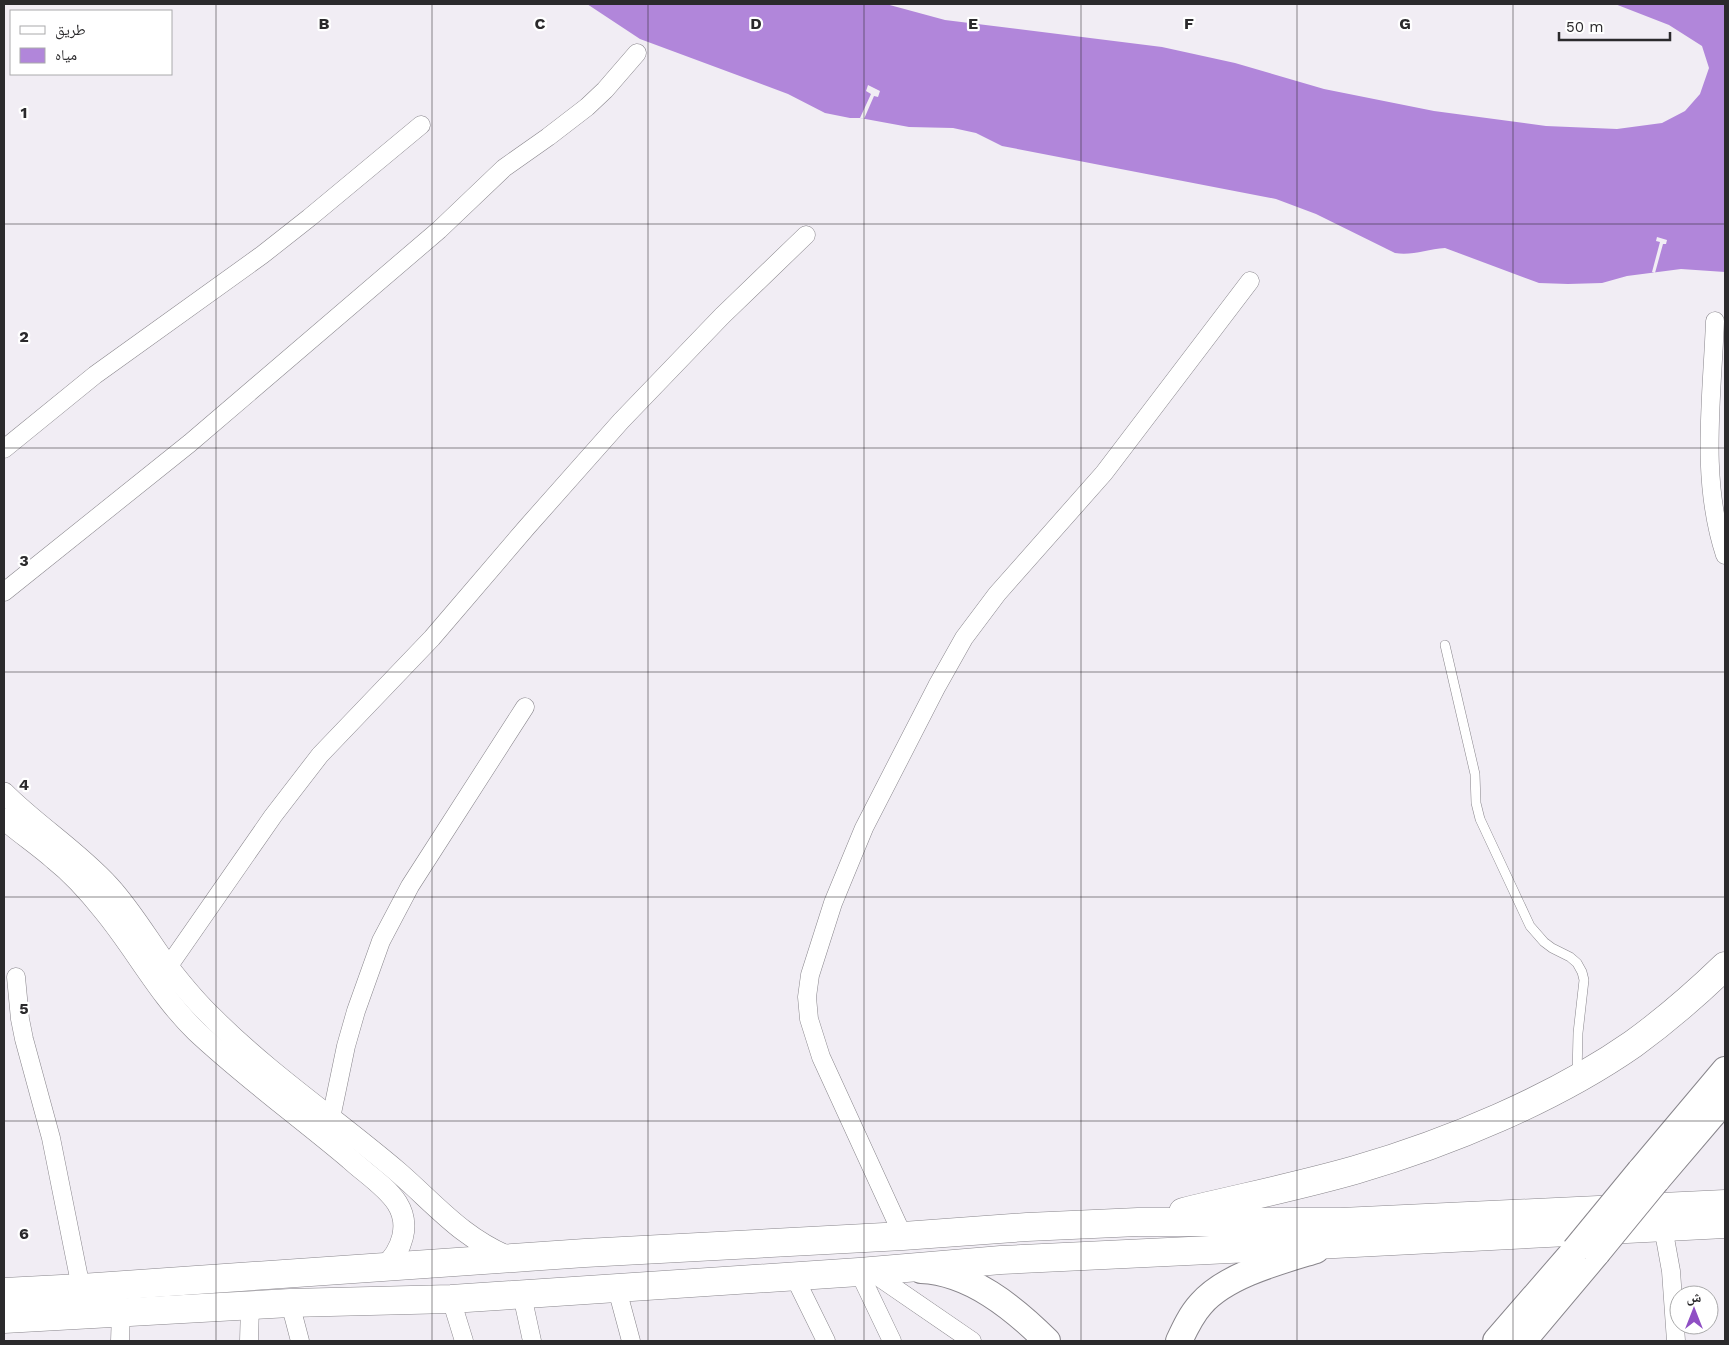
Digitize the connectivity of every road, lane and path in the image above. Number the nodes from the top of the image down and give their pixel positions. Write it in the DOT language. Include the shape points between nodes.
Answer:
graph roads {
  1 [pos="637,53"];
  2 [pos="421,125"];
  3 [pos="806,235"];
  4 [pos="1250,281"];
  5 [pos="1715,322"];
  6 [pos="4,449"];
  7 [pos="1725,555"];
  8 [pos="4,592"];
  9 [pos="1445,645"];
  10 [pos="526,707"];
  11 [pos="4,793"];
  12 [pos="4,819"];
  13 [pos="29,828"];
  14 [pos="1725,966"];
  15 [pos="168,967"];
  16 [pos="16,978"];
  17 [pos="1725,1070"];
  18 [pos="1578,1077"];
  19 [pos="1725,1100"];
  20 [pos="331,1118"];
  21 [pos="345,1142"];
  22 [pos="1648,1176"];
  23 [pos="1725,1204"];
  24 [pos="1138,1222"];
  25 [pos="1725,1224"];
  26 [pos="1663,1227"];
  27 [pos="903,1236"];
  28 [pos="1335,1244"];
  29 [pos="1586,1252"];
  30 [pos="585,1253"];
  31 [pos="512,1258"];
  32 [pos="384,1267"];
  33 [pos="873,1271"];
  34 [pos="794,1276"];
  35 [pos="80,1288"];
  36 [pos="617,1289"];
  37 [pos="588,1291"];
  38 [pos="4,1292"];
  39 [pos="522,1294"];
  40 [pos="451,1299"];
  41 [pos="290,1303"];
  42 [pos="250,1305"];
  43 [pos="120,1312"];
  44 [pos="4,1318"];
  45 [pos="120,1341"];
  46 [pos="249,1341"];
  47 [pos="300,1341"];
  48 [pos="464,1341"];
  49 [pos="532,1341"];
  50 [pos="631,1341"];
  51 [pos="826,1341"];
  52 [pos="892,1341"];
  53 [pos="972,1341"];
  54 [pos="1047,1341"];
  55 [pos="1179,1341"];
  56 [pos="1496,1341"];
  57 [pos="1523,1341"];
  58 [pos="1676,1341"];
  1 -- 8 [label="street" via="587,107 504,168 439,230 190,443"];
  2 -- 6 [label="street" via="310,218 95,375"];
  3 -- 15 [label="street" via="621,421 432,638 320,755 278,808"];
  4 -- 27 [label="street" via="1104,474 997,594 964,638 864,828 833,903 810,975 809,1019 825,1066"];
  5 -- 7 [label="street" via="1709,452 1715,519"];
  9 -- 18 [label="lane" via="1475,774 1480,819 1530,926 1544,942 1577,963 1582,972"];
  10 -- 20 [label="street" via="410,886 381,941 353,1020"];
  11 -- 13 [label="street"];
  12 -- 13 [label="street"];
  13 -- 15 [label="street" via="74,851 110,887"];
  13 -- 21 [label="street" via="118,929 162,993 194,1028 236,1067"];
  14 -- 18 [label="highway" via="1659,1024"];
  15 -- 20 [label="street" via="229,1034"];
  16 -- 35 [label="street" via="24,1040 51,1138"];
  17 -- 22 [label="main road"];
  18 -- 24 [label="highway" via="1508,1113 1407,1153 1302,1184"];
  19 -- 22 [label="main road"];
  20 -- 21 [label="street"];
  21 -- 31 [label="street" via="398,1172 468,1235"];
  21 -- 32 [label="street" via="390,1194 402,1213 402,1243"];
  22 -- 29 [label="main road, bridge"];
  23 -- 24 [label="highway" via="1342,1222"];
  24 -- 27 [label="highway"];
  25 -- 26 [label="highway"];
  26 -- 28 [label="highway"];
  26 -- 58 [label="street" via="1671,1270"];
  27 -- 30 [label="highway"];
  28 -- 33 [label="highway" via="1001,1260"];
  28 -- 55 [label="main road" via="1267,1265 1228,1283 1201,1303"];
  29 -- 56 [label="main road"];
  29 -- 57 [label="main road"];
  30 -- 31 [label="highway"];
  30 -- 37 [label="highway"];
  31 -- 32 [label="highway"];
  32 -- 35 [label="highway"];
  33 -- 34 [label="highway"];
  33 -- 52 [label="street"];
  33 -- 53 [label="street"];
  33 -- 54 [label="main road" via="926,1270 956,1278 991,1294"];
  34 -- 36 [label="highway"];
  34 -- 51 [label="street"];
  35 -- 38 [label="highway"];
  36 -- 37 [label="highway"];
  36 -- 50 [label="street"];
  37 -- 39 [label="highway"];
  39 -- 40 [label="highway"];
  39 -- 49 [label="street"];
  40 -- 41 [label="highway"];
  40 -- 48 [label="street"];
  41 -- 42 [label="highway"];
  41 -- 47 [label="street"];
  42 -- 43 [label="highway"];
  42 -- 46 [label="street"];
  43 -- 44 [label="highway"];
  43 -- 45 [label="street"];
}
